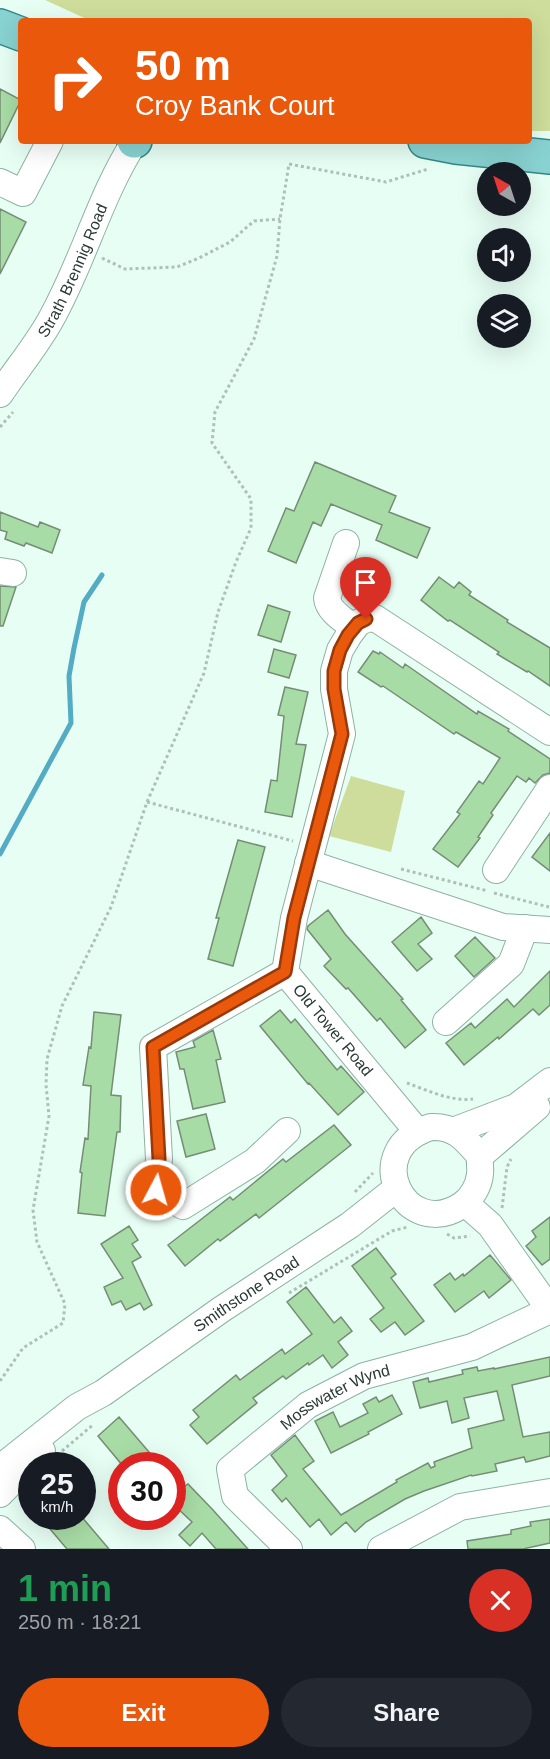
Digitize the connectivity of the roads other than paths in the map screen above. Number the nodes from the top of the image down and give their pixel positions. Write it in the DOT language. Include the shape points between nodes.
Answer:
graph roads {
  1 [pos="0,26"];
  2 [pos="18,33"];
  3 [pos="48,144"];
  4 [pos="133,144"];
  5 [pos="430,154"];
  6 [pos="550,158"];
  7 [pos="0,182"];
  8 [pos="0,394"];
  9 [pos="346,543"];
  10 [pos="364,623"];
  11 [pos="550,732"];
  12 [pos="550,788"];
  13 [pos="308,863"];
  14 [pos="496,870"];
  15 [pos="525,928"];
  16 [pos="550,930"];
  17 [pos="285,972"];
  18 [pos="446,1022"];
  19 [pos="550,1081"];
  20 [pos="550,1097"];
  21 [pos="287,1131"];
  22 [pos="417,1131"];
  23 [pos="453,1131"];
  24 [pos="480,1156"];
  25 [pos="397,1188"];
  26 [pos="465,1203"];
  27 [pos="550,1310"];
  28 [pos="94,1411"];
  29 [pos="0,1468"];
  30 [pos="550,1492"];
  31 [pos="0,1494"];
  32 [pos="0,1529"];
  33 [pos="22,1549"];
  34 [pos="290,1549"];
  35 [pos="381,1549"];
  1 -- 2 [label="main road"];
  3 -- 7 [label="street" via="23,193"];
  4 -- 8 [label="street, Strath Brennig Road" via="118,168 50,322"];
  5 -- 6 [label="main road" via="456,147"];
  9 -- 10 [label="street" via="327,604"];
  10 -- 11 [label="street"];
  10 -- 13 [label="street, Old Tower Road" via="340,650 334,671 342,734"];
  12 -- 14 [label="street"];
  13 -- 15 [label="street" via="503,927"];
  13 -- 17 [label="street, Old Tower Road"];
  15 -- 16 [label="street"];
  15 -- 18 [label="street" via="511,964"];
  17 -- 21 [label="street" via="153,1047 159,1159 156,1190 183,1206 255,1161"];
  17 -- 22 [label="street, Old Tower Road"];
  19 -- 23 [label="street" via="516,1107"];
  20 -- 24 [label="street"];
  22 -- 23 [label="street" via="439,1127"];
  22 -- 25 [label="street" via="401,1145 394,1162"];
  23 -- 24 [label="street"];
  24 -- 26 [label="street" via="480,1175"];
  25 -- 26 [label="street" via="414,1208 428,1213 444,1214"];
  25 -- 28 [label="street, Smithstone Road" via="350,1225 222,1309"];
  26 -- 27 [label="street, Mosswater Wynd" via="490,1225"];
  27 -- 34 [label="street, Mosswater Wynd" via="472,1347 364,1376 308,1405 230,1469 235,1496"];
  28 -- 29 [label="street, Smithstone Road" via="77,1407"];
  28 -- 31 [label="street, Smithstone Road"];
  30 -- 35 [label="street" via="460,1507"];
  32 -- 33 [label="street"];
}
